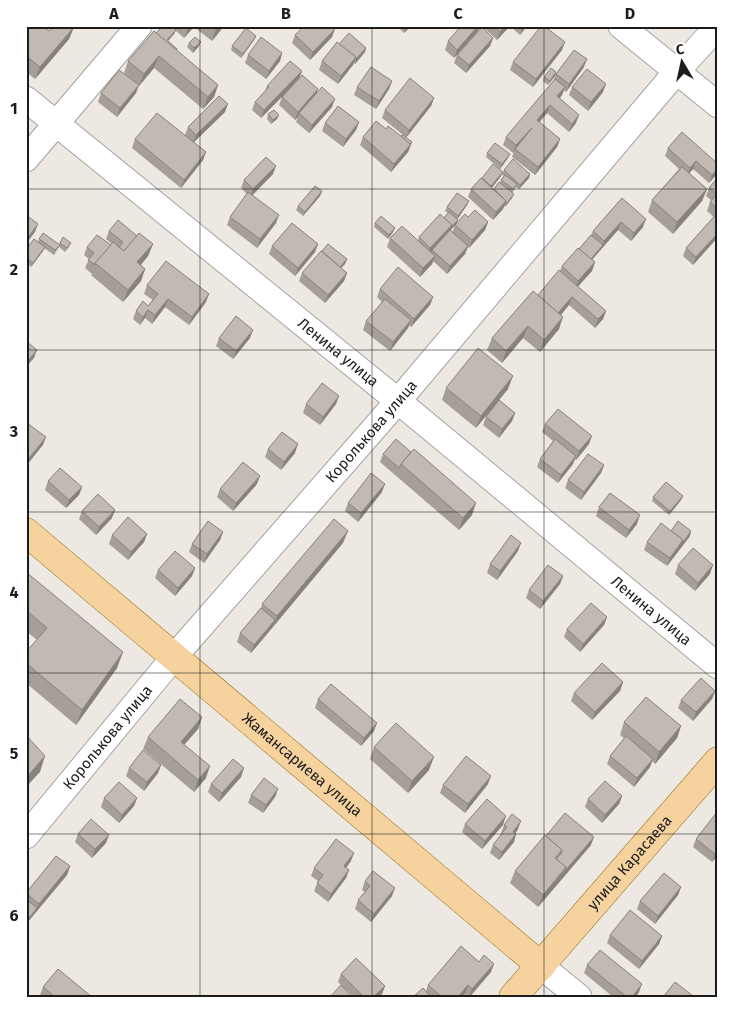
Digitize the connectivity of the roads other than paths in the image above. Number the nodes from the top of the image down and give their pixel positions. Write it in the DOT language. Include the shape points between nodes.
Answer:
graph roads {
  1 [pos="139,26"];
  2 [pos="621,26"];
  3 [pos="718,26"];
  4 [pos="677,71"];
  5 [pos="26,99"];
  6 [pos="718,105"];
  7 [pos="57,123"];
  8 [pos="26,159"];
  9 [pos="398,401"];
  10 [pos="26,532"];
  11 [pos="174,657"];
  12 [pos="718,666"];
  13 [pos="718,761"];
  14 [pos="26,836"];
  15 [pos="541,966"];
  16 [pos="513,997"];
  17 [pos="579,997"];
  1 -- 7 [label="street"];
  2 -- 4 [label="street"];
  3 -- 4 [label="street, Королькова улица"];
  4 -- 6 [label="street"];
  4 -- 9 [label="street, Королькова улица"];
  5 -- 7 [label="street, Ленина улица"];
  7 -- 8 [label="street"];
  7 -- 9 [label="street, Ленина улица"];
  9 -- 11 [label="street, Королькова улица"];
  9 -- 12 [label="street, Ленина улица"];
  10 -- 11 [label="main road, Жамансариева улица"];
  11 -- 14 [label="street, Королькова улица"];
  11 -- 15 [label="main road, Жамансариева улица"];
  13 -- 15 [label="main road, улица Карасаева"];
  15 -- 16 [label="main road, улица Карасаева"];
  15 -- 17 [label="street, Жамансариева улица"];
}
